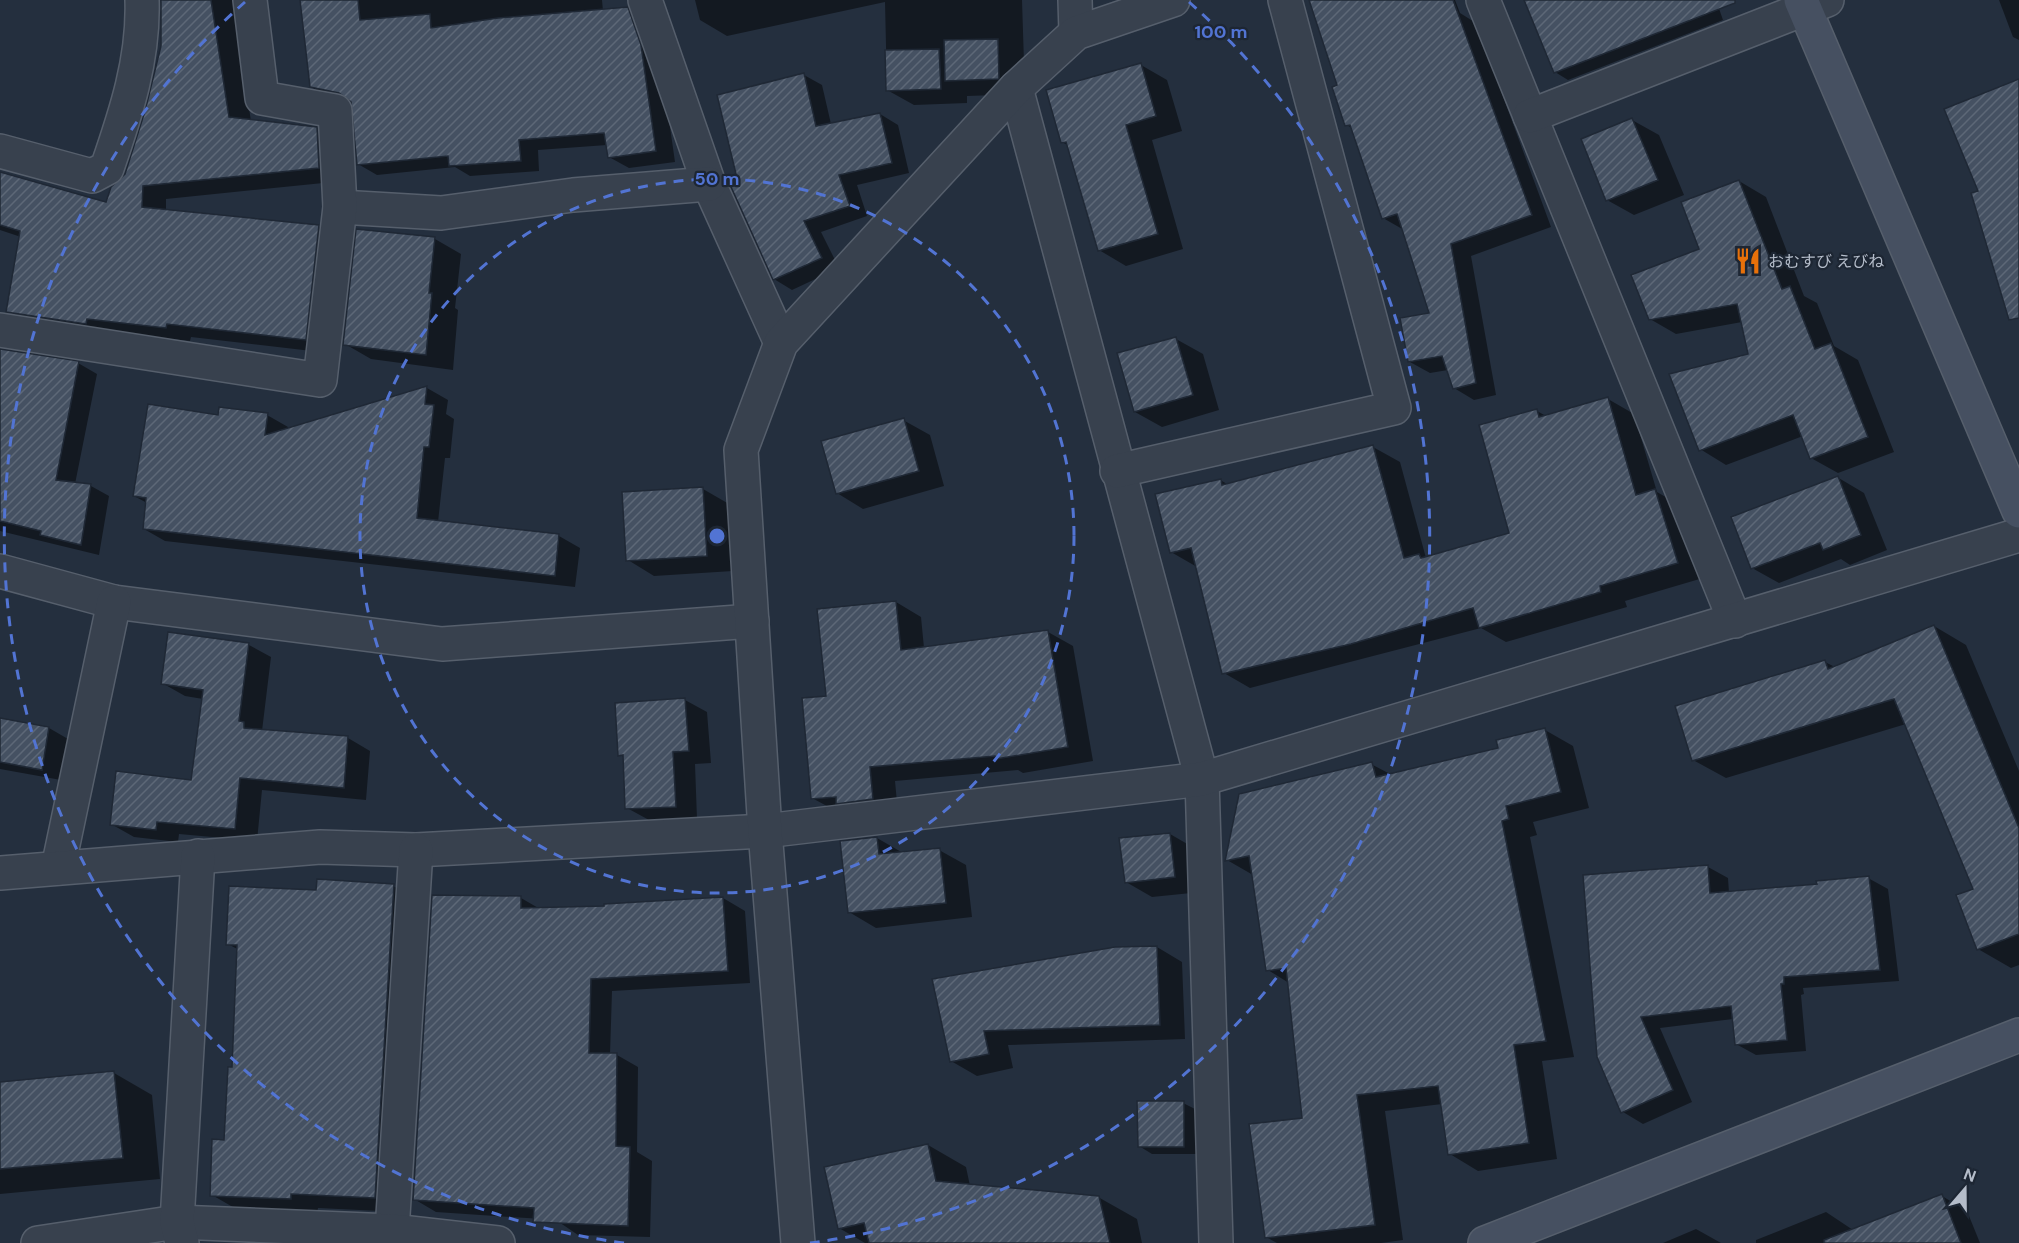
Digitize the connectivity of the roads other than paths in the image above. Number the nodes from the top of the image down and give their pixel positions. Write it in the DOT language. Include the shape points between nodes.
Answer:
graph roads {
  1 [pos="142,0"];
  2 [pos="250,0"];
  3 [pos="645,0"];
  4 [pos="1075,0"];
  5 [pos="1173,0"];
  6 [pos="1285,0"];
  7 [pos="1484,0"];
  8 [pos="1811,3"];
  9 [pos="1076,33"];
  10 [pos="1016,88"];
  11 [pos="1530,116"];
  12 [pos="0,151"];
  13 [pos="709,184"];
  14 [pos="340,207"];
  15 [pos="0,330"];
  16 [pos="781,343"];
  17 [pos="1117,471"];
  18 [pos="2019,512"];
  19 [pos="2019,535"];
  20 [pos="0,571"];
  21 [pos="114,602"];
  22 [pos="752,621"];
  23 [pos="1735,621"];
  24 [pos="1202,779"];
  25 [pos="765,831"];
  26 [pos="416,850"];
  27 [pos="198,856"];
  28 [pos="58,868"];
  29 [pos="0,873"];
  30 [pos="2019,1035"];
  31 [pos="392,1231"];
  32 [pos="179,1233"];
  33 [pos="38,1243"];
  34 [pos="498,1243"];
  35 [pos="798,1243"];
  36 [pos="1216,1243"];
  37 [pos="1486,1243"];
  1 -- 12 [label="street" via="143,27 133,90 107,168 92,176"];
  2 -- 14 [label="street" via="262,98 335,111"];
  3 -- 13 [label="street"];
  4 -- 9 [label="street"];
  5 -- 9 [label="street"];
  6 -- 17 [label="street" via="1394,408"];
  7 -- 11 [label="street"];
  8 -- 11 [label="street"];
  8 -- 18 [label="street"];
  9 -- 10 [label="street"];
  10 -- 16 [label="street"];
  10 -- 17 [label="street"];
  11 -- 23 [label="street"];
  13 -- 14 [label="street" via="573,195 441,213"];
  13 -- 16 [label="street"];
  14 -- 15 [label="street" via="320,380"];
  16 -- 22 [label="street" via="741,450"];
  17 -- 24 [label="street"];
  19 -- 23 [label="street"];
  20 -- 21 [label="street"];
  21 -- 22 [label="street" via="442,644"];
  21 -- 28 [label="street"];
  22 -- 25 [label="street"];
  23 -- 24 [label="street"];
  24 -- 25 [label="street"];
  24 -- 36 [label="street"];
  25 -- 26 [label="street"];
  25 -- 35 [label="street"];
  26 -- 27 [label="street" via="320,847"];
  26 -- 31 [label="street"];
  27 -- 28 [label="street"];
  27 -- 32 [label="street"];
  28 -- 29 [label="street"];
  30 -- 37 [label="street"];
  31 -- 32 [label="street"];
  31 -- 34 [label="street"];
  32 -- 33 [label="street"];
}
